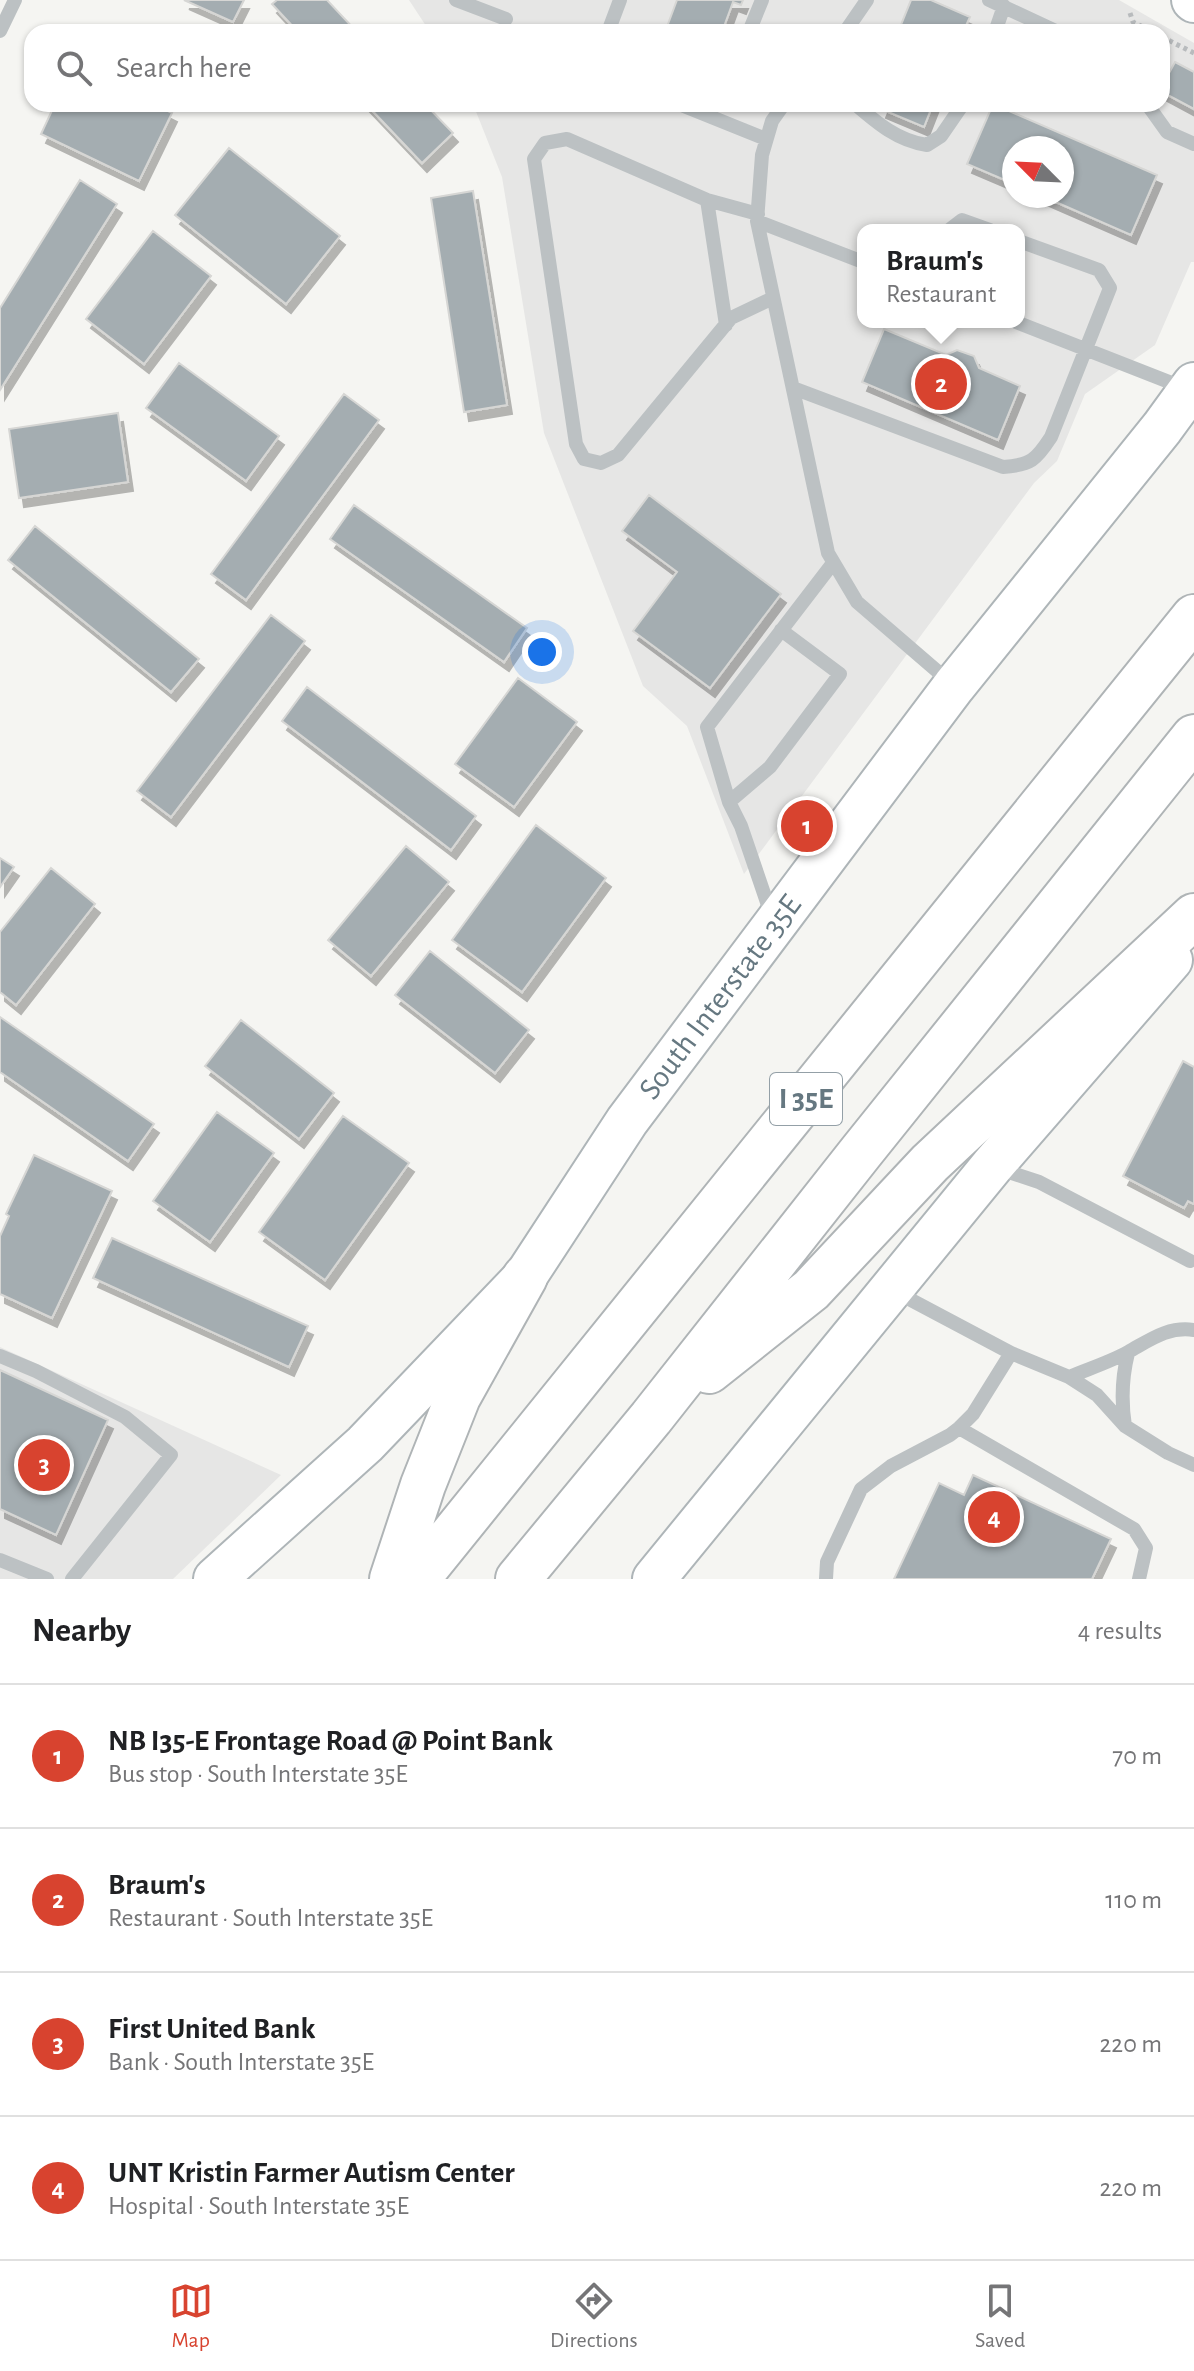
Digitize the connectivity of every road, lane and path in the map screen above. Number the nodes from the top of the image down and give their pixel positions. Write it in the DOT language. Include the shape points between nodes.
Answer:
graph roads {
  1 [pos="15,0"];
  2 [pos="456,0"];
  3 [pos="620,0"];
  4 [pos="762,0"];
  5 [pos="867,0"];
  6 [pos="989,0"];
  7 [pos="1004,6"];
  8 [pos="1130,13"];
  9 [pos="506,19"];
  10 [pos="611,24"];
  11 [pos="752,24"];
  12 [pos="850,24"];
  13 [pos="998,24"];
  14 [pos="1041,24"];
  15 [pos="1137,24"];
  16 [pos="0,31"];
  17 [pos="1170,41"];
  18 [pos="1194,53"];
  19 [pos="719,112"];
  20 [pos="778,112"];
  21 [pos="864,112"];
  22 [pos="958,112"];
  23 [pos="1153,112"];
  24 [pos="766,139"];
  25 [pos="1194,144"];
  26 [pos="707,200"];
  27 [pos="757,217"];
  28 [pos="1025,243"];
  29 [pos="857,259"];
  30 [pos="773,298"];
  31 [pos="726,325"];
  32 [pos="1025,325"];
  33 [pos="1086,349"];
  34 [pos="1192,387"];
  35 [pos="793,388"];
  36 [pos="833,563"];
  37 [pos="1194,617"];
  38 [pos="781,630"];
  39 [pos="954,686"];
  40 [pos="1194,737"];
  41 [pos="729,802"];
  42 [pos="1194,916"];
  43 [pos="775,925"];
  44 [pos="1194,933"];
  45 [pos="992,1166"];
  46 [pos="1190,1261"];
  47 [pos="525,1277"];
  48 [pos="892,1290"];
  49 [pos="1194,1330"];
  50 [pos="1011,1353"];
  51 [pos="1128,1353"];
  52 [pos="0,1356"];
  53 [pos="1069,1377"];
  54 [pos="651,1418"];
  55 [pos="1125,1426"];
  56 [pos="959,1428"];
  57 [pos="1194,1465"];
  58 [pos="0,1560"];
  59 [pos="47,1579"];
  60 [pos="72,1579"];
  61 [pos="215,1579"];
  62 [pos="392,1579"];
  63 [pos="417,1579"];
  64 [pos="518,1579"];
  65 [pos="654,1579"];
  66 [pos="826,1579"];
  67 [pos="1139,1579"];
  1 -- 16 [label="lane"];
  2 -- 9 [label="lane"];
  3 -- 10 [label="lane"];
  4 -- 11 [label="lane"];
  5 -- 12 [label="lane"];
  6 -- 7 [label="lane"];
  7 -- 13 [label="lane"];
  7 -- 14 [label="lane"];
  8 -- 15 [label="path"];
  17 -- 18 [label="path"];
  19 -- 24 [label="lane"];
  20 -- 24 [label="lane"];
  21 -- 22 [label="lane" via="901,138 927,145 941,136"];
  23 -- 25 [label="lane" via="1167,132"];
  24 -- 27 [label="lane"];
  26 -- 27 [label="lane"];
  26 -- 31 [label="lane"];
  26 -- 31 [label="lane" via="567,139 545,143 534,159 576,444 584,459 601,463 618,455"];
  27 -- 29 [label="lane"];
  27 -- 30 [label="lane"];
  28 -- 33 [label="lane" via="1099,270 1110,288"];
  30 -- 31 [label="lane" via="744,310"];
  30 -- 35 [label="lane"];
  32 -- 33 [label="lane"];
  33 -- 34 [label="lane"];
  33 -- 35 [label="lane" via="1051,437 1038,457 1024,465 1003,467"];
  34 -- 39 [label="main road, South Interstate 35E"];
  35 -- 36 [label="lane"];
  36 -- 38 [label="lane"];
  36 -- 39 [label="lane" via="857,602"];
  37 -- 63 [label="highway, I 35E"];
  38 -- 41 [label="lane" via="707,727"];
  38 -- 41 [label="lane" via="840,674 770,767"];
  39 -- 43 [label="main road, South Interstate 35E"];
  40 -- 54 [label="highway, I 35E"];
  41 -- 43 [label="lane"];
  42 -- 54 [label="highway" via="930,1163 811,1290"];
  43 -- 47 [label="main road, South Interstate 35E" via="627,1121"];
  44 -- 45 [label="main road"];
  45 -- 46 [label="lane" via="1039,1182"];
  45 -- 48 [label="main road"];
  47 -- 61 [label="main road, South Interstate 35E" via="365,1444"];
  47 -- 62 [label="highway" via="458,1397"];
  48 -- 50 [label="lane"];
  48 -- 65 [label="main road"];
  49 -- 51 [label="lane" via="1171,1330"];
  50 -- 53 [label="lane"];
  50 -- 56 [label="lane"];
  51 -- 53 [label="lane"];
  51 -- 55 [label="lane" via="1123,1370"];
  52 -- 60 [label="lane" via="125,1417 171,1455"];
  53 -- 55 [label="lane" via="1097,1395"];
  54 -- 64 [label="highway, I 35E"];
  55 -- 57 [label="lane"];
  56 -- 66 [label="lane" via="861,1489 827,1562"];
  56 -- 67 [label="lane" via="1134,1529 1146,1548"];
  58 -- 59 [label="lane"];
}
